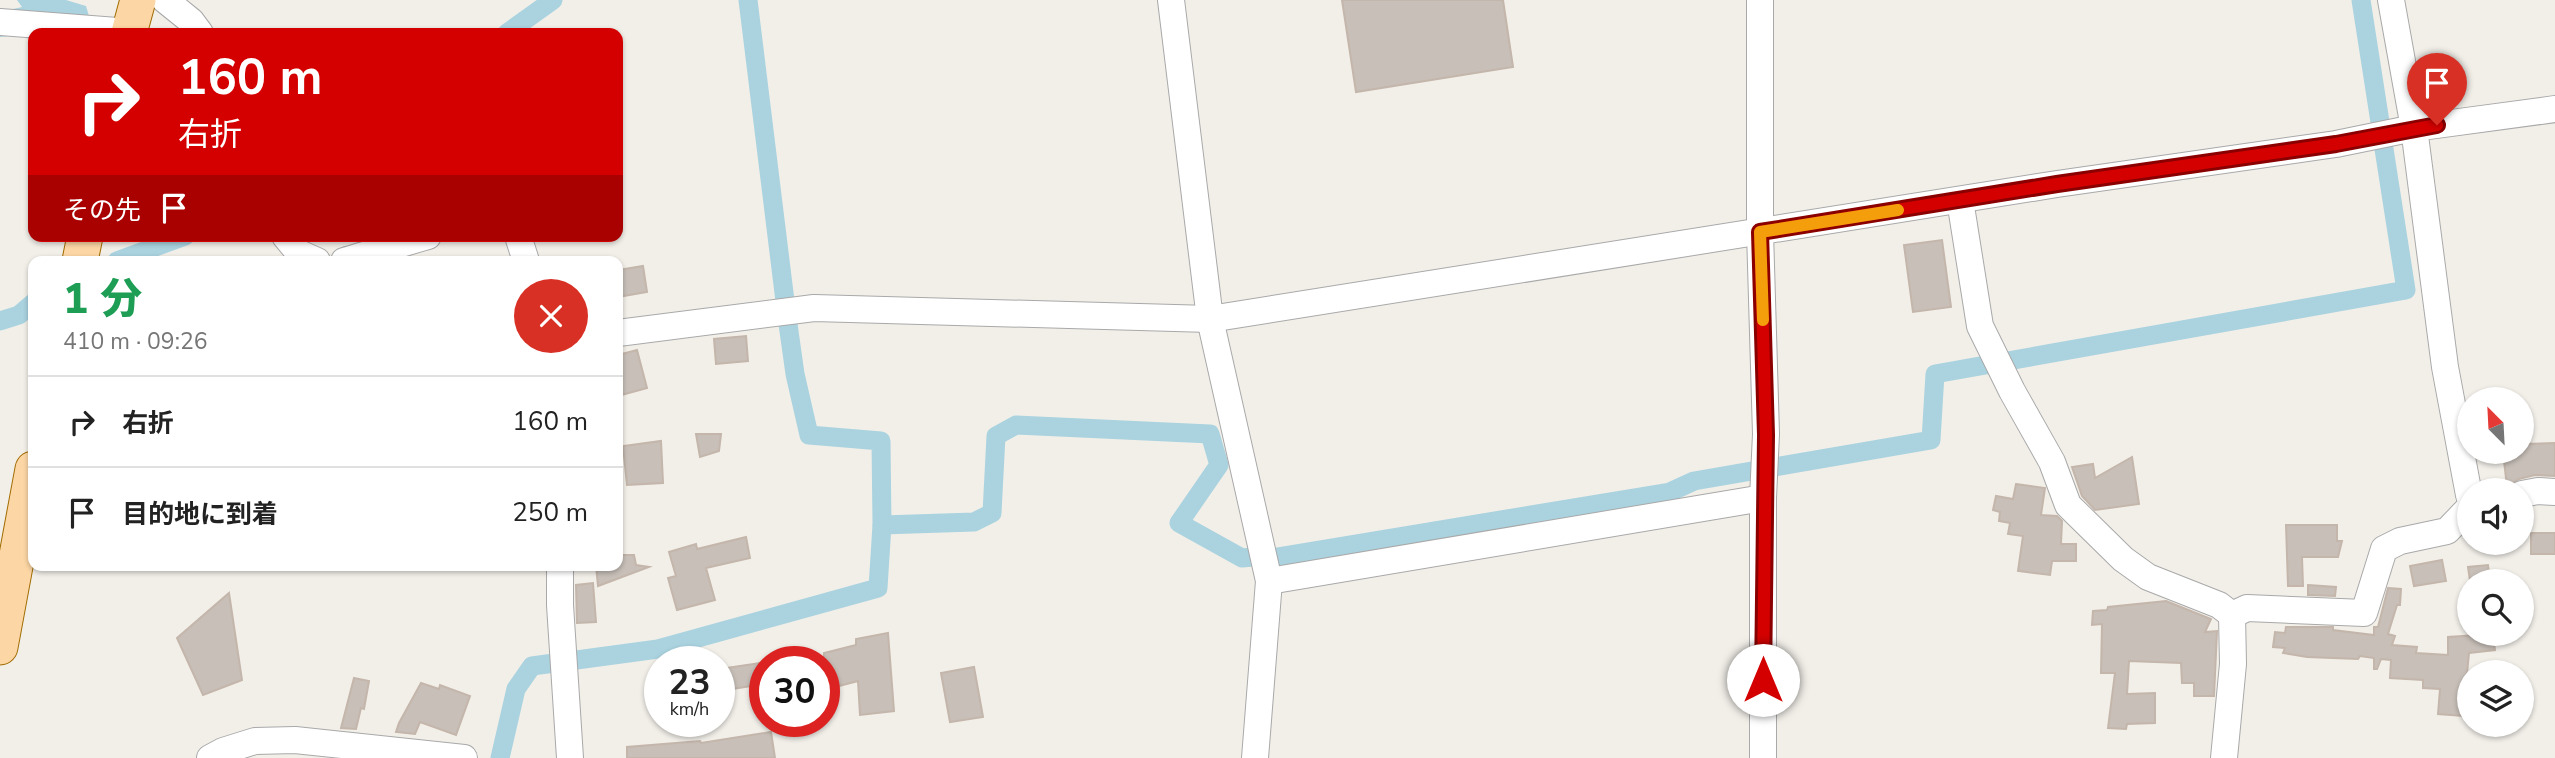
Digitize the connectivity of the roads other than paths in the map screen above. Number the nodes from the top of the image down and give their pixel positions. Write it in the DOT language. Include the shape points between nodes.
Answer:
graph roads {
  1 [pos="165,0"];
  2 [pos="1171,0"];
  3 [pos="1760,0"];
  4 [pos="2391,0"];
  5 [pos="0,22"];
  6 [pos="132,22"];
  7 [pos="196,28"];
  8 [pos="2555,109"];
  9 [pos="2414,128"];
  10 [pos="1960,200"];
  11 [pos="1760,232"];
  12 [pos="290,242"];
  13 [pos="406,242"];
  14 [pos="304,256"];
  15 [pos="365,256"];
  16 [pos="1210,319"];
  17 [pos="623,332"];
  18 [pos="2466,478"];
  19 [pos="1764,491"];
  20 [pos="2534,492"];
  21 [pos="2555,492"];
  22 [pos="28,496"];
  23 [pos="2457,521"];
  24 [pos="560,571"];
  25 [pos="1269,581"];
  26 [pos="2232,615"];
  27 [pos="0,647"];
  28 [pos="210,758"];
  29 [pos="464,758"];
  30 [pos="570,758"];
  31 [pos="1255,758"];
  32 [pos="1763,758"];
  33 [pos="2224,758"];
  1 -- 7 [label="street"];
  2 -- 16 [label="street"];
  3 -- 11 [label="street"];
  4 -- 9 [label="street"];
  5 -- 6 [label="street"];
  8 -- 9 [label="street"];
  9 -- 10 [label="street" via="2336,144"];
  9 -- 18 [label="street" via="2445,367"];
  10 -- 11 [label="street"];
  10 -- 26 [label="street" via="1980,326 2052,462 2068,505 2148,577 2219,605"];
  11 -- 16 [label="street"];
  11 -- 19 [label="street"];
  12 -- 14 [label="street"];
  13 -- 15 [label="street"];
  16 -- 17 [label="street" via="814,308"];
  16 -- 25 [label="street"];
  19 -- 25 [label="street"];
  19 -- 32 [label="street"];
  20 -- 21 [label="street"];
  22 -- 27 [label="main road"];
  23 -- 26 [label="street" via="2447,531 2384,549 2364,613 2247,608"];
  24 -- 30 [label="street"];
  25 -- 31 [label="street"];
  26 -- 33 [label="street" via="2233,664"];
  28 -- 29 [label="street" via="255,741 295,740"];
}
